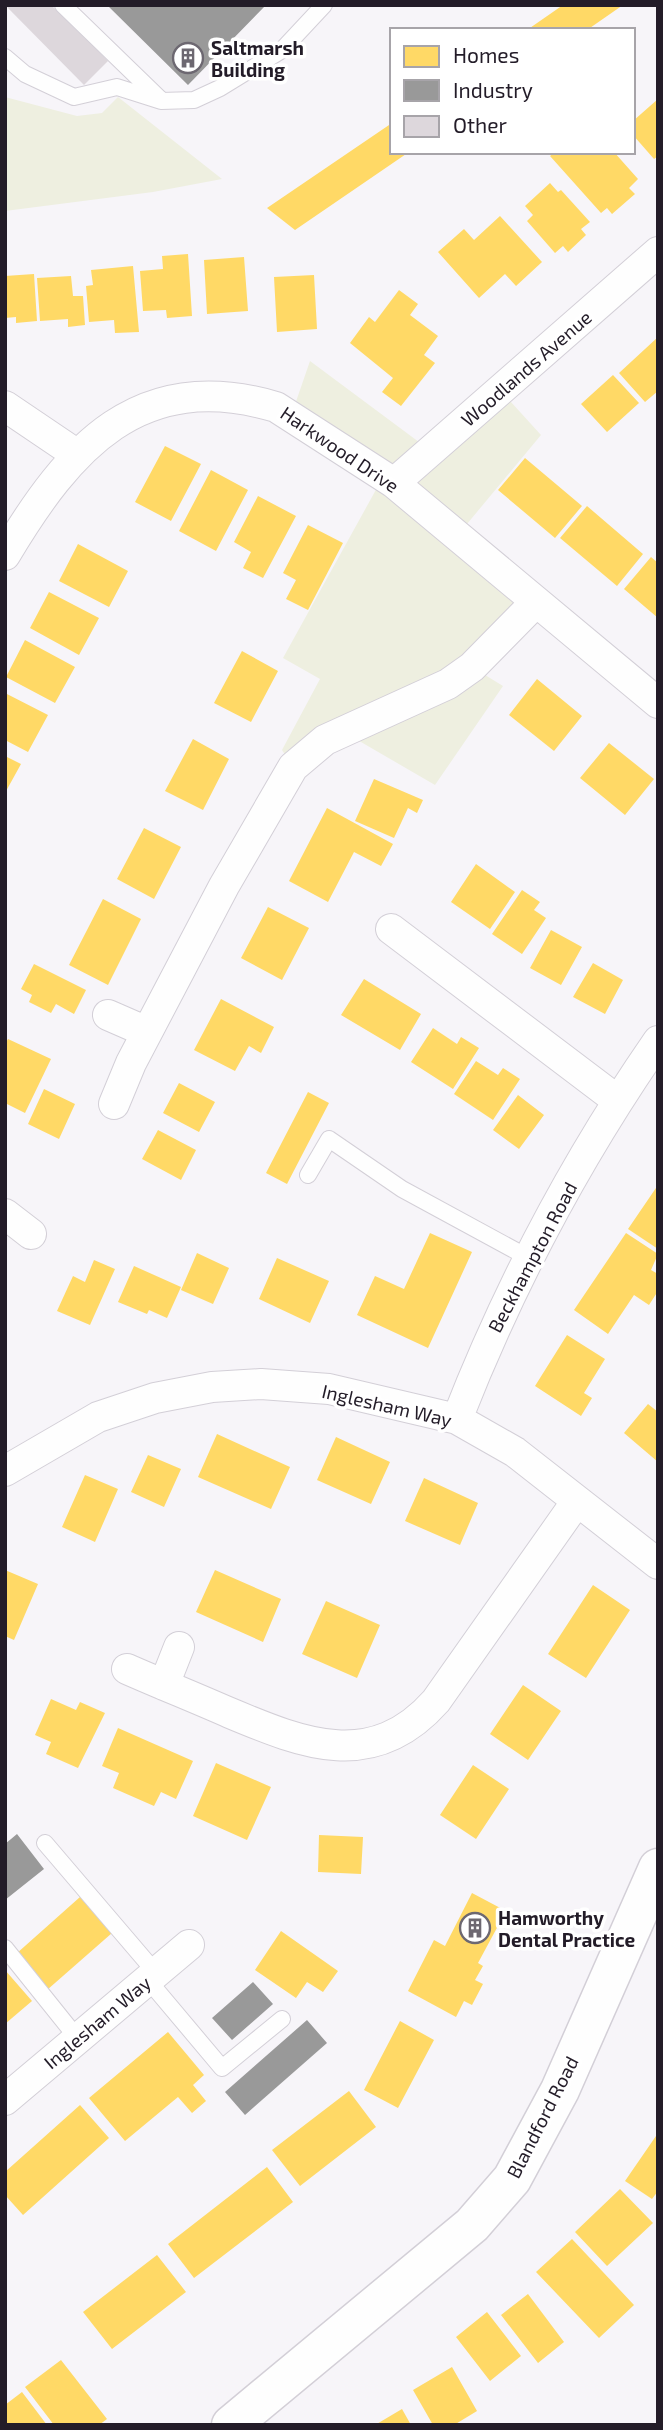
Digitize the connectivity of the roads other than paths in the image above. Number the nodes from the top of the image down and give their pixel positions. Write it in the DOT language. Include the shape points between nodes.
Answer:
graph roads {
  1 [pos="63,5"];
  2 [pos="324,5"];
  3 [pos="5,57"];
  4 [pos="161,101"];
  5 [pos="658,252"];
  6 [pos="5,406"];
  7 [pos="76,454"];
  8 [pos="394,483"];
  9 [pos="5,555"];
  10 [pos="536,603"];
  11 [pos="658,704"];
  12 [pos="391,929"];
  13 [pos="108,1016"];
  14 [pos="147,1032"];
  15 [pos="658,1041"];
  16 [pos="617,1100"];
  17 [pos="114,1104"];
  18 [pos="308,1175"];
  19 [pos="5,1214"];
  20 [pos="31,1234"];
  21 [pos="529,1258"];
  22 [pos="457,1419"];
  23 [pos="5,1471"];
  24 [pos="577,1501"];
  25 [pos="658,1564"];
  26 [pos="179,1647"];
  27 [pos="127,1669"];
  28 [pos="164,1685"];
  29 [pos="45,1843"];
  30 [pos="658,1868"];
  31 [pos="189,1945"];
  32 [pos="5,1948"];
  33 [pos="152,1976"];
  34 [pos="282,2018"];
  35 [pos="78,2039"];
  36 [pos="5,2100"];
  37 [pos="231,2425"];
  1 -- 4 [label="lane"];
  2 -- 4 [label="lane" via="282,50 220,88 194,100"];
  3 -- 4 [label="lane" via="25,74 74,97 117,87"];
  5 -- 8 [label="street, Woodlands Avenue"];
  6 -- 7 [label="street"];
  7 -- 8 [label="street, Harkwood Drive" via="136,410 181,400 254,400 276,407"];
  7 -- 9 [label="street, Harkwood Drive" via="40,497"];
  8 -- 10 [label="street, Harkwood Drive"];
  10 -- 11 [label="street, Harkwood Drive"];
  10 -- 14 [label="street" via="472,667 448,684 325,740 293,767"];
  12 -- 16 [label="street"];
  13 -- 14 [label="street"];
  14 -- 17 [label="street"];
  15 -- 16 [label="street, Beckhampton Road"];
  16 -- 21 [label="street, Beckhampton Road"];
  18 -- 21 [label="lane" via="329,1139 402,1189"];
  19 -- 20 [label="street"];
  21 -- 22 [label="street, Beckhampton Road" via="490,1335"];
  22 -- 23 [label="street, Inglesham Way" via="329,1389 261,1384 212,1387 155,1398 98,1417"];
  22 -- 24 [label="street, Inglesham Way" via="515,1452"];
  24 -- 25 [label="street, Inglesham Way"];
  24 -- 28 [label="street" via="436,1701 422,1717 387,1738 349,1745 310,1744"];
  26 -- 28 [label="street"];
  27 -- 28 [label="street"];
  29 -- 33 [label="lane"];
  30 -- 37 [label="main road, Blandford Road" via="560,2090 512,2179 472,2225"];
  31 -- 33 [label="street, Inglesham Way"];
  32 -- 35 [label="lane"];
  33 -- 34 [label="lane" via="222,2068"];
  33 -- 35 [label="street, Inglesham Way"];
  35 -- 36 [label="street, Inglesham Way"];
}
